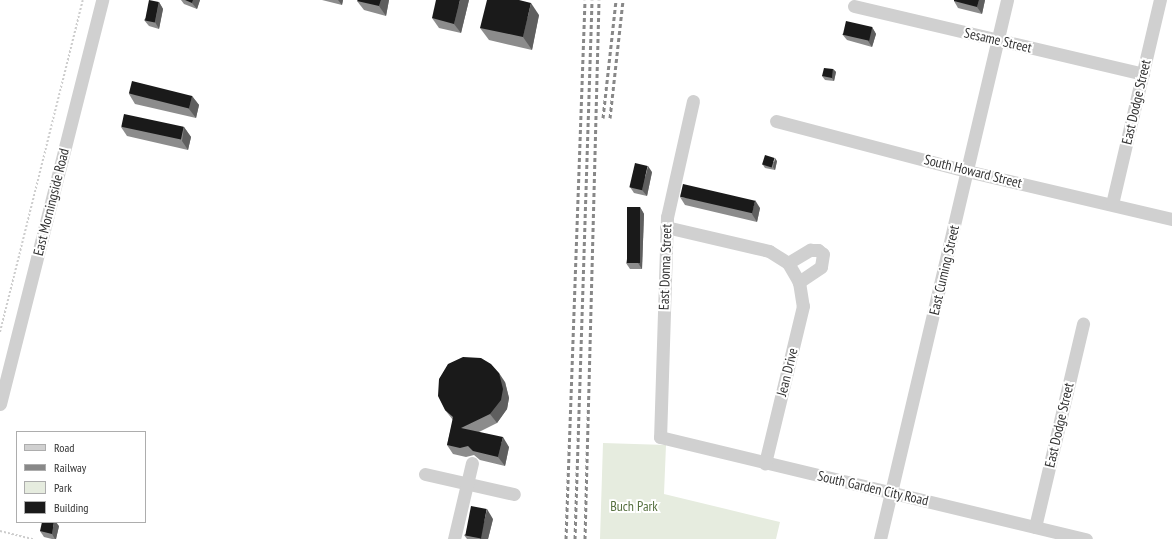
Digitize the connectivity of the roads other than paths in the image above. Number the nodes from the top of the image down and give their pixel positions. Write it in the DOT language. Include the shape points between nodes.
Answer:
graph roads {
  1 [pos="102,0"];
  2 [pos="1007,0"];
  3 [pos="1160,0"];
  4 [pos="854,6"];
  5 [pos="998,40"];
  6 [pos="1143,74"];
  7 [pos="693,100"];
  8 [pos="776,121"];
  9 [pos="967,171"];
  10 [pos="1112,204"];
  11 [pos="1172,219"];
  12 [pos="666,227"];
  13 [pos="788,264"];
  14 [pos="799,282"];
  15 [pos="1083,324"];
  16 [pos="0,404"];
  17 [pos="660,437"];
  18 [pos="472,463"];
  19 [pos="765,463"];
  20 [pos="425,474"];
  21 [pos="467,484"];
  22 [pos="891,492"];
  23 [pos="514,494"];
  24 [pos="1035,526"];
  25 [pos="454,539"];
  26 [pos="880,539"];
  27 [pos="1086,539"];
  1 -- 16 [label="street, East Morningside Road"];
  2 -- 5 [label="street, East Cuming Street"];
  3 -- 6 [label="street, East Dodge Street"];
  4 -- 5 [label="street, Sesame Street"];
  5 -- 6 [label="street, Sesame Street"];
  5 -- 9 [label="street, East Cuming Street"];
  6 -- 10 [label="street, East Dodge Street"];
  7 -- 12 [label="street, East Donna Street" via="671,190"];
  8 -- 9 [label="street, South Howard Street"];
  9 -- 10 [label="street, South Howard Street"];
  9 -- 22 [label="street, East Cuming Street"];
  10 -- 11 [label="street, South Howard Street"];
  12 -- 13 [label="street, Jean Drive" via="761,248 777,254"];
  12 -- 17 [label="street, East Donna Street"];
  13 -- 14 [label="street, Jean Drive"];
  13 -- 14 [label="street" via="810,250 818,250 823,254 821,267"];
  14 -- 19 [label="street, Jean Drive" via="803,299 801,314"];
  15 -- 24 [label="street, East Dodge Street"];
  17 -- 19 [label="street, South Garden City Road"];
  18 -- 21 [label="street"];
  19 -- 22 [label="street, South Garden City Road"];
  20 -- 21 [label="street"];
  21 -- 23 [label="street"];
  21 -- 25 [label="street"];
  22 -- 24 [label="street, South Garden City Road"];
  22 -- 26 [label="street, East Cuming Street"];
  24 -- 27 [label="street, South Garden City Road"];
}
